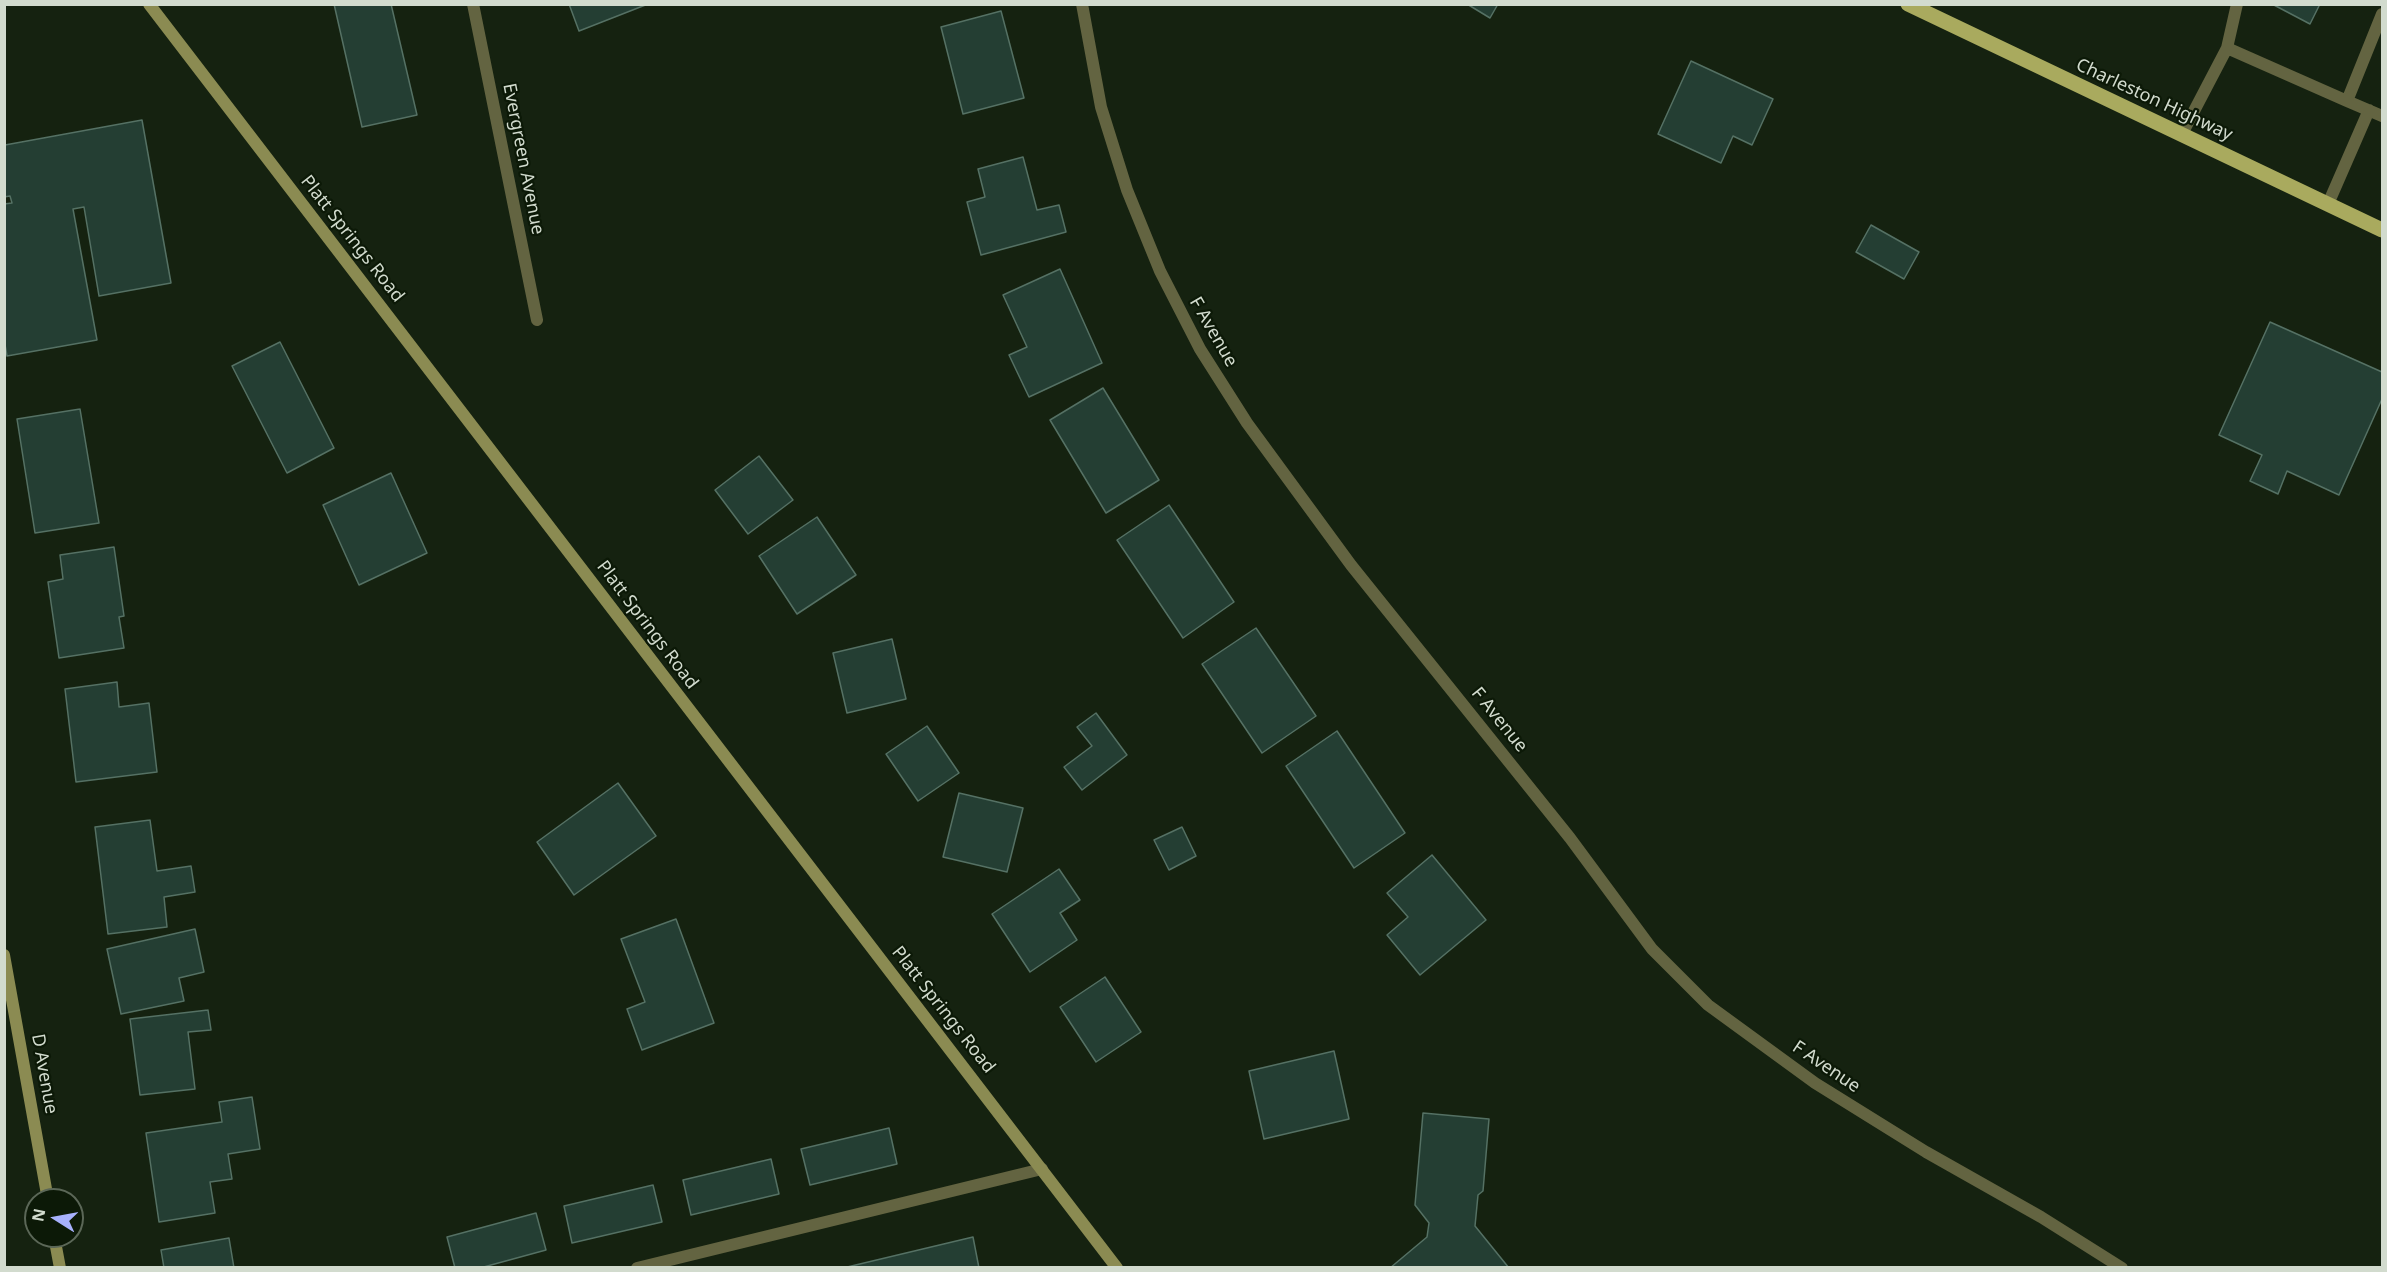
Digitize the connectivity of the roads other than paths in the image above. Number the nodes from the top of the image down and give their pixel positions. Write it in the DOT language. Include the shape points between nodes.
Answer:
graph roads {
  1 [pos="149,4"];
  2 [pos="473,4"];
  3 [pos="1082,4"];
  4 [pos="1908,4"];
  5 [pos="2237,4"];
  6 [pos="2382,14"];
  7 [pos="2227,48"];
  8 [pos="2347,101"];
  9 [pos="2369,110"];
  10 [pos="2382,116"];
  11 [pos="2182,135"];
  12 [pos="2328,204"];
  13 [pos="2382,230"];
  14 [pos="537,320"];
  15 [pos="4,955"];
  16 [pos="1042,1169"];
  17 [pos="46,1188"];
  18 [pos="56,1248"];
  19 [pos="60,1268"];
  20 [pos="637,1268"];
  21 [pos="1117,1268"];
  22 [pos="2122,1268"];
  1 -- 16 [label="main road, Platt Springs Road"];
  2 -- 14 [label="street, Evergreen Avenue"];
  3 -- 22 [label="street, F Avenue" via="1101,107 1127,190 1160,272 1200,350 1247,423 1351,565 1570,838 1652,949 1708,1005 1815,1083"];
  4 -- 11 [label="main road, Charleston Highway"];
  5 -- 7 [label="street"];
  6 -- 8 [label="street"];
  7 -- 8 [label="street"];
  7 -- 11 [label="street"];
  8 -- 9 [label="street"];
  9 -- 10 [label="street"];
  9 -- 12 [label="street"];
  11 -- 12 [label="main road, Charleston Highway"];
  12 -- 13 [label="main road, Charleston Highway"];
  15 -- 17 [label="main road, D Avenue"];
  16 -- 20 [label="street"];
  16 -- 21 [label="main road, Platt Springs Road"];
  18 -- 19 [label="main road"];
}
